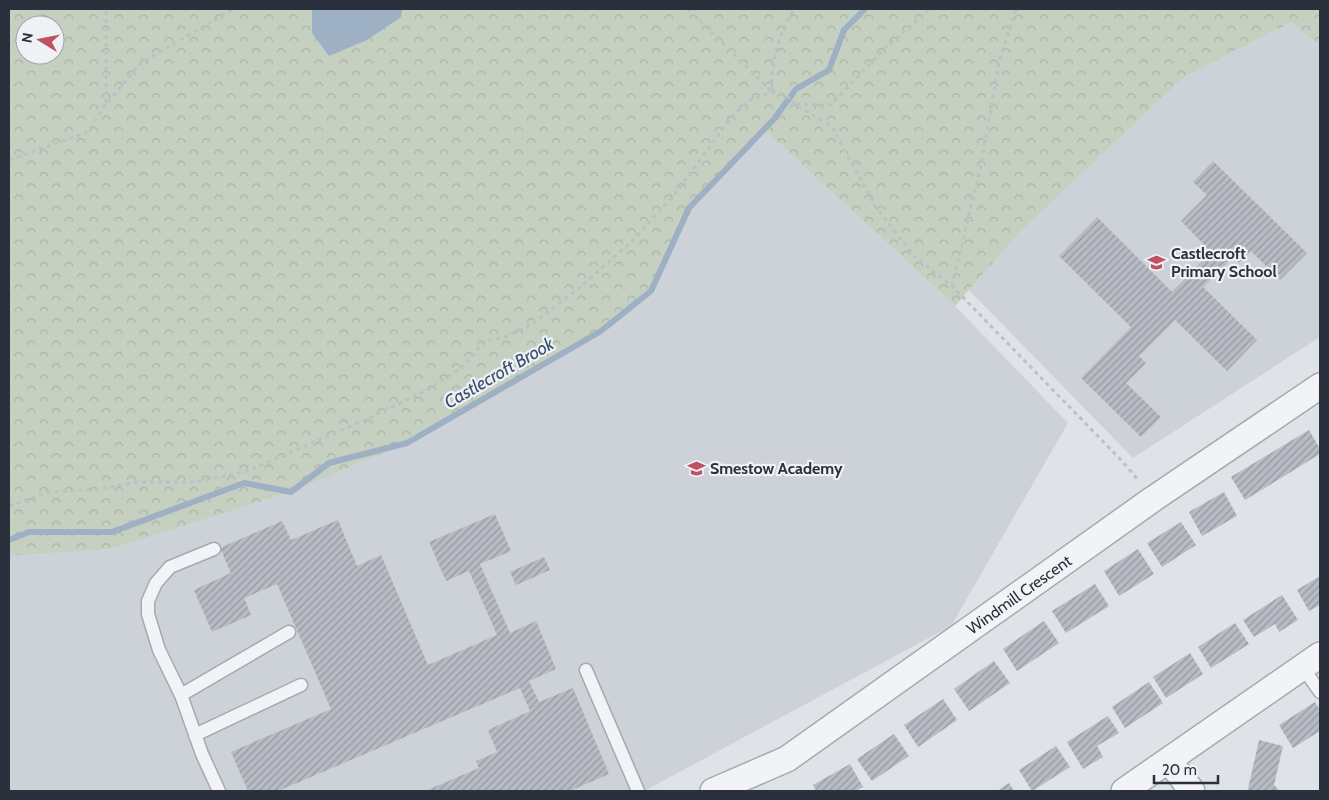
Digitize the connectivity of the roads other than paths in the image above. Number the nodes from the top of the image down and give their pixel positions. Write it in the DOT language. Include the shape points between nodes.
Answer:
graph roads {
  1 [pos="1320,386"];
  2 [pos="214,549"];
  3 [pos="289,632"];
  4 [pos="1311,661"];
  5 [pos="586,670"];
  6 [pos="300,685"];
  7 [pos="1320,692"];
  8 [pos="181,695"];
  9 [pos="195,734"];
  10 [pos="1169,761"];
  11 [pos="219,791"];
  12 [pos="638,791"];
  13 [pos="713,791"];
  14 [pos="1124,791"];
  15 [pos="1192,791"];
  1 -- 13 [label="street, Windmill Crescent" via="1154,499 787,760"];
  2 -- 8 [label="lane" via="170,567 156,583 148,601 148,614 159,650"];
  3 -- 8 [label="lane"];
  4 -- 7 [label="lane"];
  4 -- 10 [label="street"];
  5 -- 12 [label="lane"];
  6 -- 9 [label="lane"];
  8 -- 9 [label="lane"];
  9 -- 11 [label="lane"];
  10 -- 14 [label="street"];
  10 -- 15 [label="street"];
}
